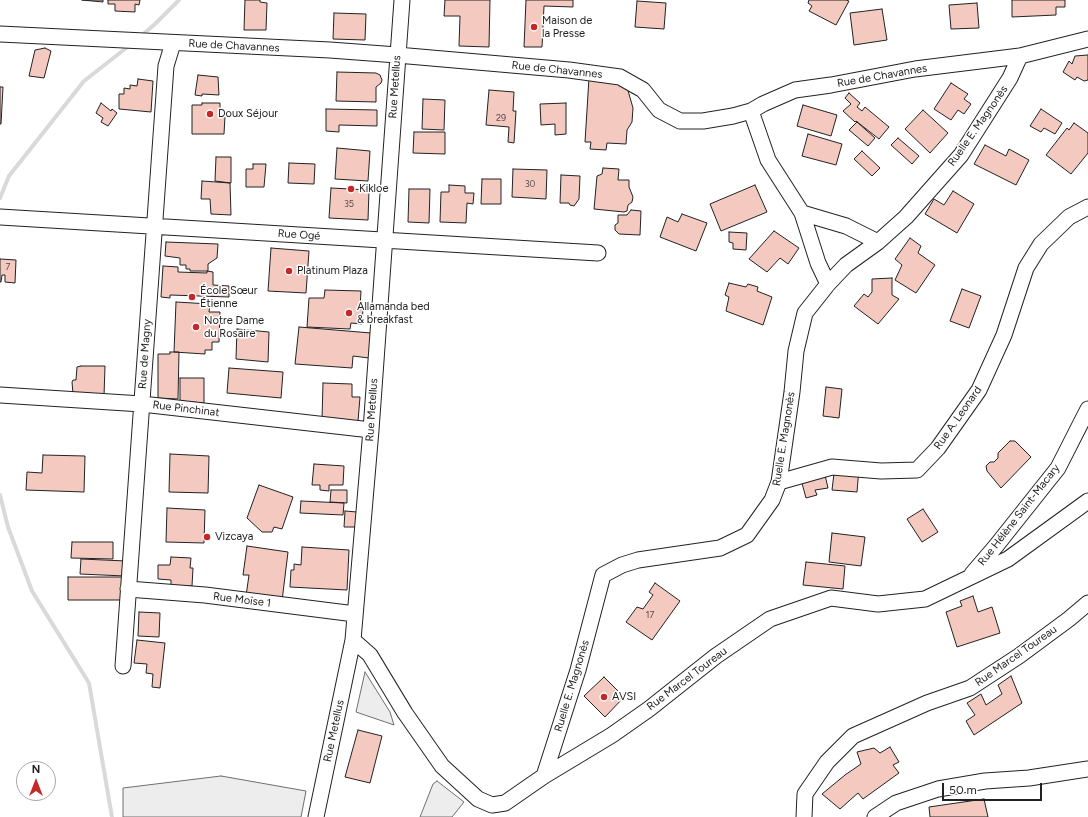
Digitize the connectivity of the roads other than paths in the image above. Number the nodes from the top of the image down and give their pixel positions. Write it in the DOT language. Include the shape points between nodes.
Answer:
graph roads {
  1 [pos="402,0"];
  2 [pos="0,34"];
  3 [pos="1088,39"];
  4 [pos="173,43"];
  5 [pos="397,55"];
  6 [pos="1020,56"];
  7 [pos="751,111"];
  8 [pos="1088,207"];
  9 [pos="802,213"];
  10 [pos="5,217"];
  11 [pos="155,226"];
  12 [pos="385,240"];
  13 [pos="878,242"];
  14 [pos="598,253"];
  15 [pos="828,284"];
  16 [pos="5,396"];
  17 [pos="142,404"];
  18 [pos="1088,409"];
  19 [pos="371,430"];
  20 [pos="779,482"];
  21 [pos="1088,501"];
  22 [pos="969,578"];
  23 [pos="128,589"];
  24 [pos="1088,603"];
  25 [pos="356,614"];
  26 [pos="353,640"];
  27 [pos="123,666"];
  28 [pos="1088,769"];
  29 [pos="544,776"];
  30 [pos="316,817"];
  31 [pos="804,817"];
  32 [pos="875,817"];
  1 -- 5 [label="street, Rue Metellus"];
  2 -- 4 [label="street, Rue de Chavannes"];
  3 -- 6 [label="street, Rue de Chavannes"];
  4 -- 5 [label="street, Rue de Chavannes"];
  4 -- 11 [label="street, Rue de Magny" via="166,66"];
  5 -- 7 [label="street, Rue de Chavannes" via="620,77 643,90 659,110 680,121 703,121"];
  5 -- 12 [label="street, Rue Metellus"];
  6 -- 7 [label="street, Rue de Chavannes" via="915,69 795,90"];
  6 -- 13 [label="street, Ruelle E. Magnonès" via="1010,78 961,154 906,217"];
  7 -- 9 [label="street" via="768,160"];
  8 -- 20 [label="street, Rue A. Leonard" via="1069,217 1041,244 1026,268 1004,335 979,390 938,448 916,470 881,471 832,467"];
  9 -- 13 [label="street" via="846,226"];
  9 -- 15 [label="street" via="818,263"];
  10 -- 11 [label="street, Rue Ogé"];
  11 -- 12 [label="street, Rue Ogé"];
  11 -- 17 [label="street, Rue de Magny"];
  12 -- 14 [label="street, Rue Ogé"];
  12 -- 19 [label="street, Rue Metellus"];
  13 -- 15 [label="street, Ruelle E. Magnonès" via="846,265"];
  15 -- 20 [label="street, Ruelle E. Magnonès" via="805,313 796,351"];
  16 -- 17 [label="street, Rue Pinchinat"];
  17 -- 19 [label="street, Rue Pinchinat"];
  17 -- 23 [label="street, Rue de Magny"];
  18 -- 22 [label="street, Rue Hélène Saint-Macary" via="1058,468"];
  19 -- 25 [label="street, Rue Metellus"];
  20 -- 29 [label="street, Ruelle E. Magnonès" via="772,500 747,534 720,548 638,560 603,575 578,670"];
  21 -- 22 [label="street, Rue Marcel Toureau" via="1008,560"];
  22 -- 29 [label="street, Rue Marcel Toureau" via="925,599 878,604 831,598 770,619 716,656 612,735"];
  23 -- 25 [label="street, Rue Moïse 1" via="205,595"];
  23 -- 27 [label="street, Rue de Magny"];
  24 -- 31 [label="street, Rue Marcel Toureau" via="1019,656 970,688 927,703 853,736 827,762 805,794"];
  25 -- 26 [label="street, Rue Metellus"];
  26 -- 29 [label="street, Rue Marcel Toureau" via="370,655 405,713 442,766 478,799 492,805 505,803"];
  26 -- 30 [label="street, Rue Metellus"];
  28 -- 32 [label="street" via="938,789 896,803"];
}
